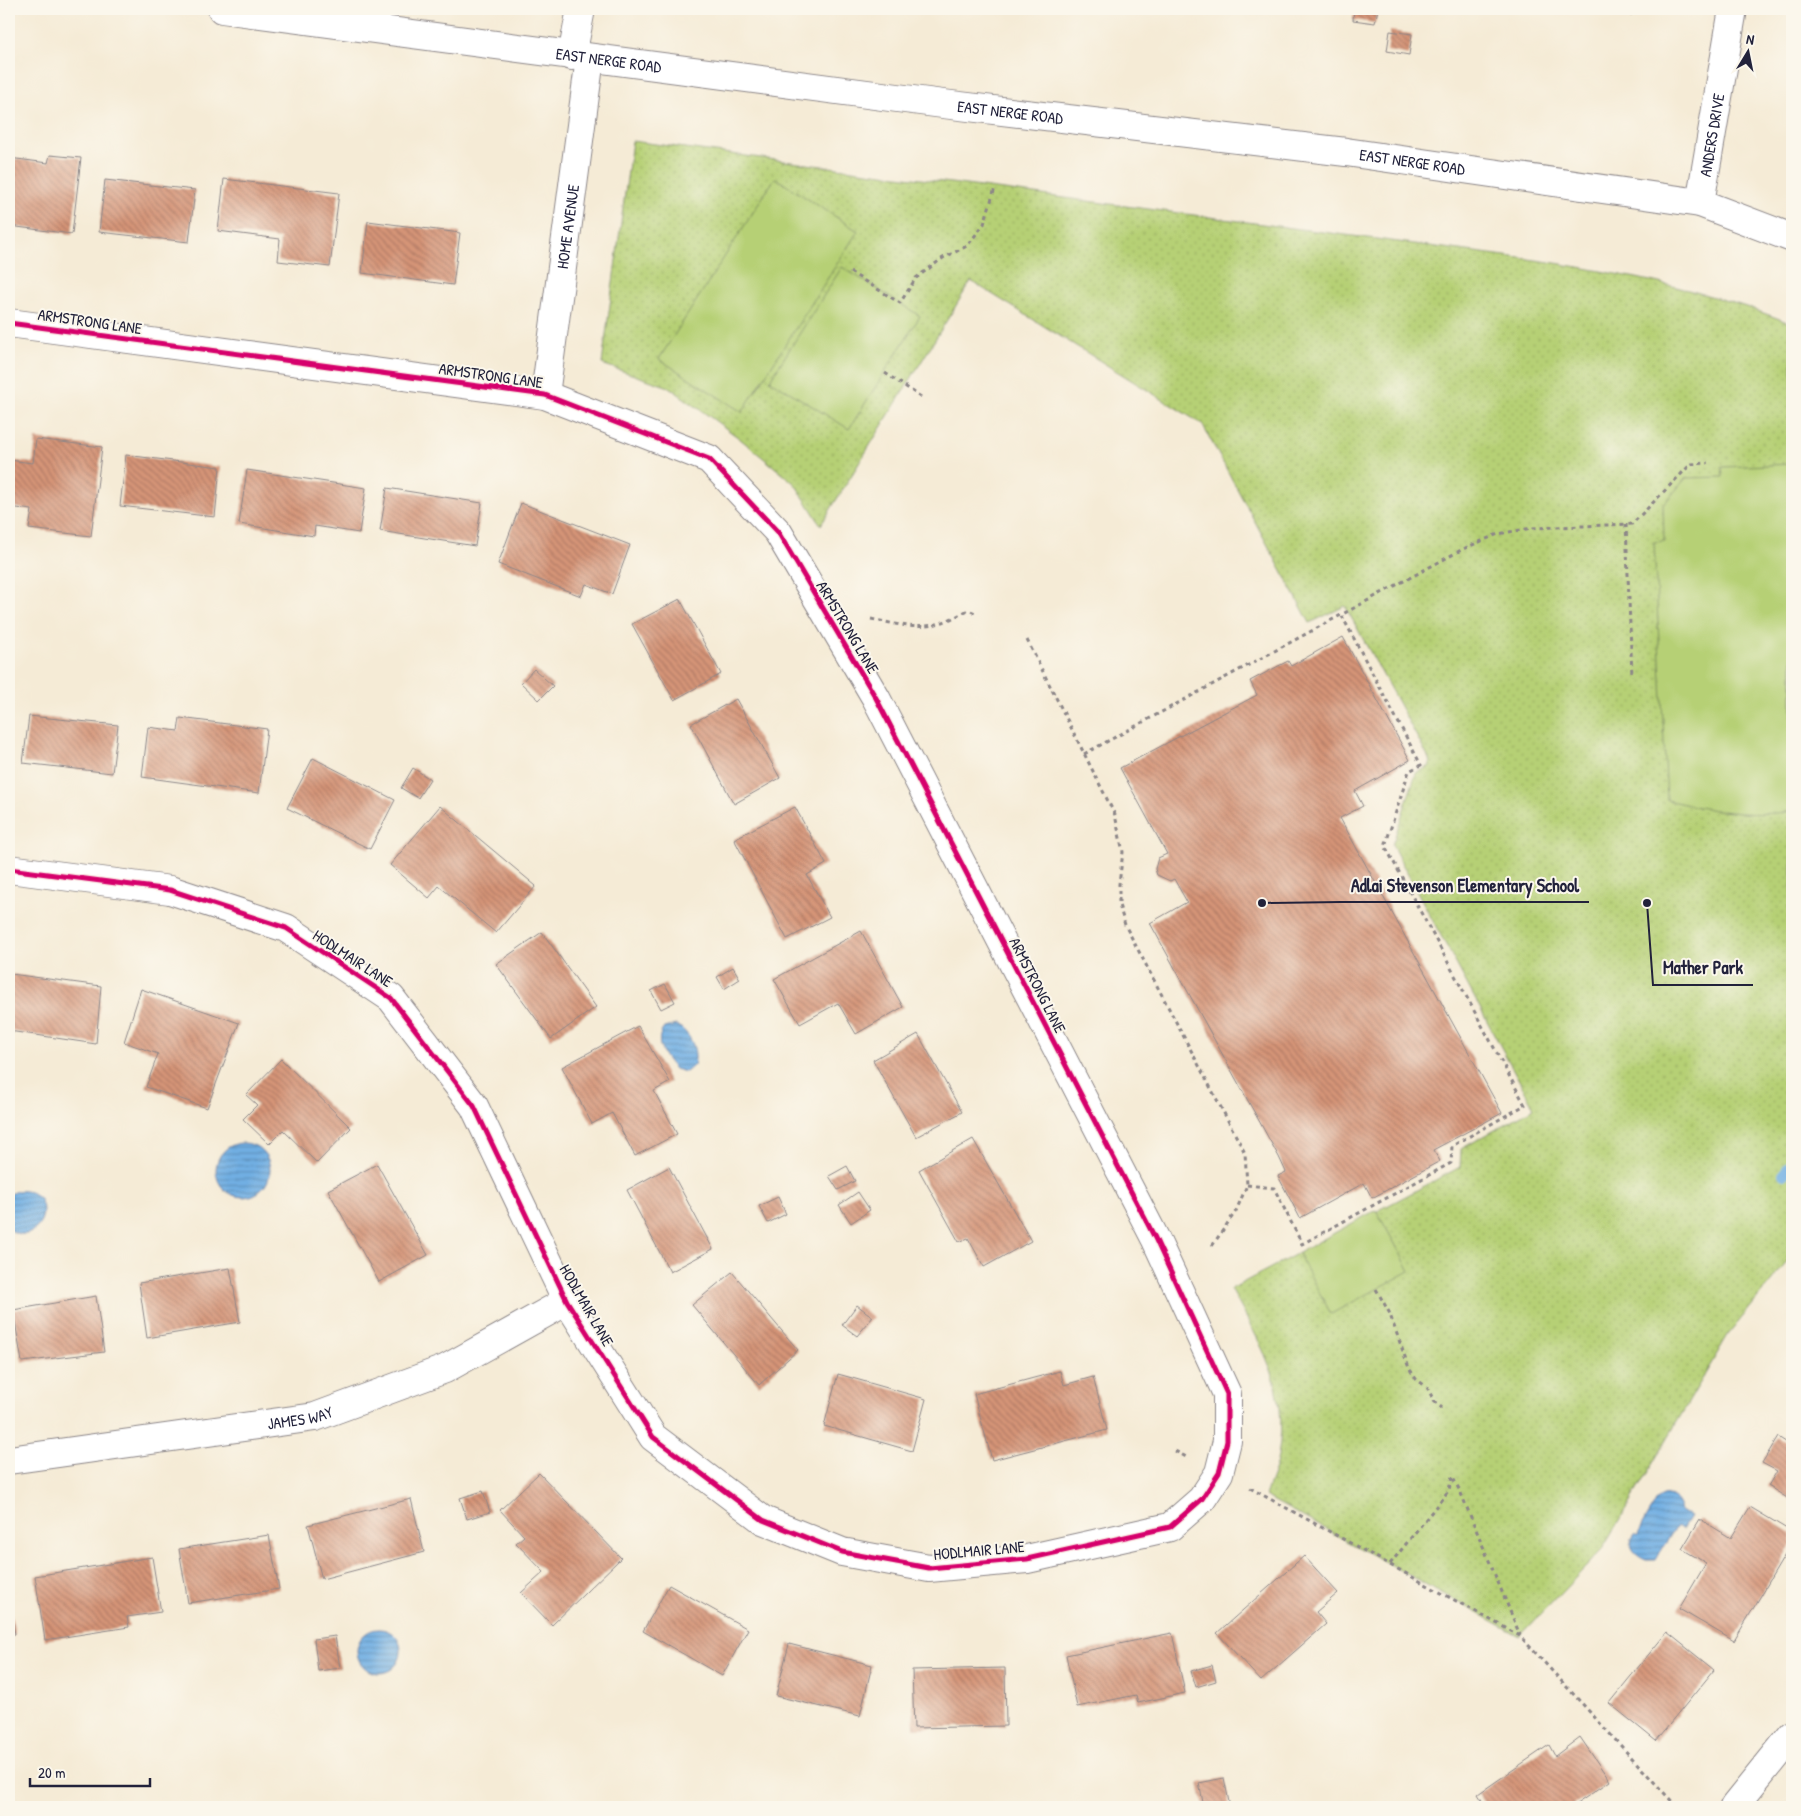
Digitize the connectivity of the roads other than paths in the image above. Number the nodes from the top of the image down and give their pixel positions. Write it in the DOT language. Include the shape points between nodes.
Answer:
graph roads {
  1 [pos="222,9"];
  2 [pos="581,9"];
  3 [pos="1733,9"];
  4 [pos="581,57"];
  5 [pos="1700,203"];
  6 [pos="1792,238"];
  7 [pos="9,323"];
  8 [pos="545,395"];
  9 [pos="9,869"];
  10 [pos="567,1301"];
  11 [pos="9,1460"];
  12 [pos="1219,1473"];
  13 [pos="1792,1735"];
  14 [pos="1734,1807"];
  1 -- 4 [label="street, EAST NERGE ROAD"];
  2 -- 4 [label="street, HOME AVENUE"];
  3 -- 5 [label="street, ANDERS DRIVE"];
  4 -- 5 [label="street, EAST NERGE ROAD" via="1346,152"];
  4 -- 8 [label="street, HOME AVENUE"];
  5 -- 6 [label="street, EAST NERGE ROAD"];
  7 -- 8 [label="street, ARMSTRONG LANE"];
  8 -- 12 [label="street, ARMSTRONG LANE" via="710,459 778,532 876,698 1155,1238 1227,1394 1227,1442"];
  9 -- 10 [label="street, HODLMAIR LANE" via="170,890 286,928 391,998 474,1106"];
  10 -- 11 [label="street, JAMES WAY" via="445,1369 315,1417"];
  10 -- 12 [label="street, HODLMAIR LANE" via="653,1437 763,1520 842,1552 930,1568 1027,1559 1170,1527 1202,1499"];
  13 -- 14 [label="street"];
}
